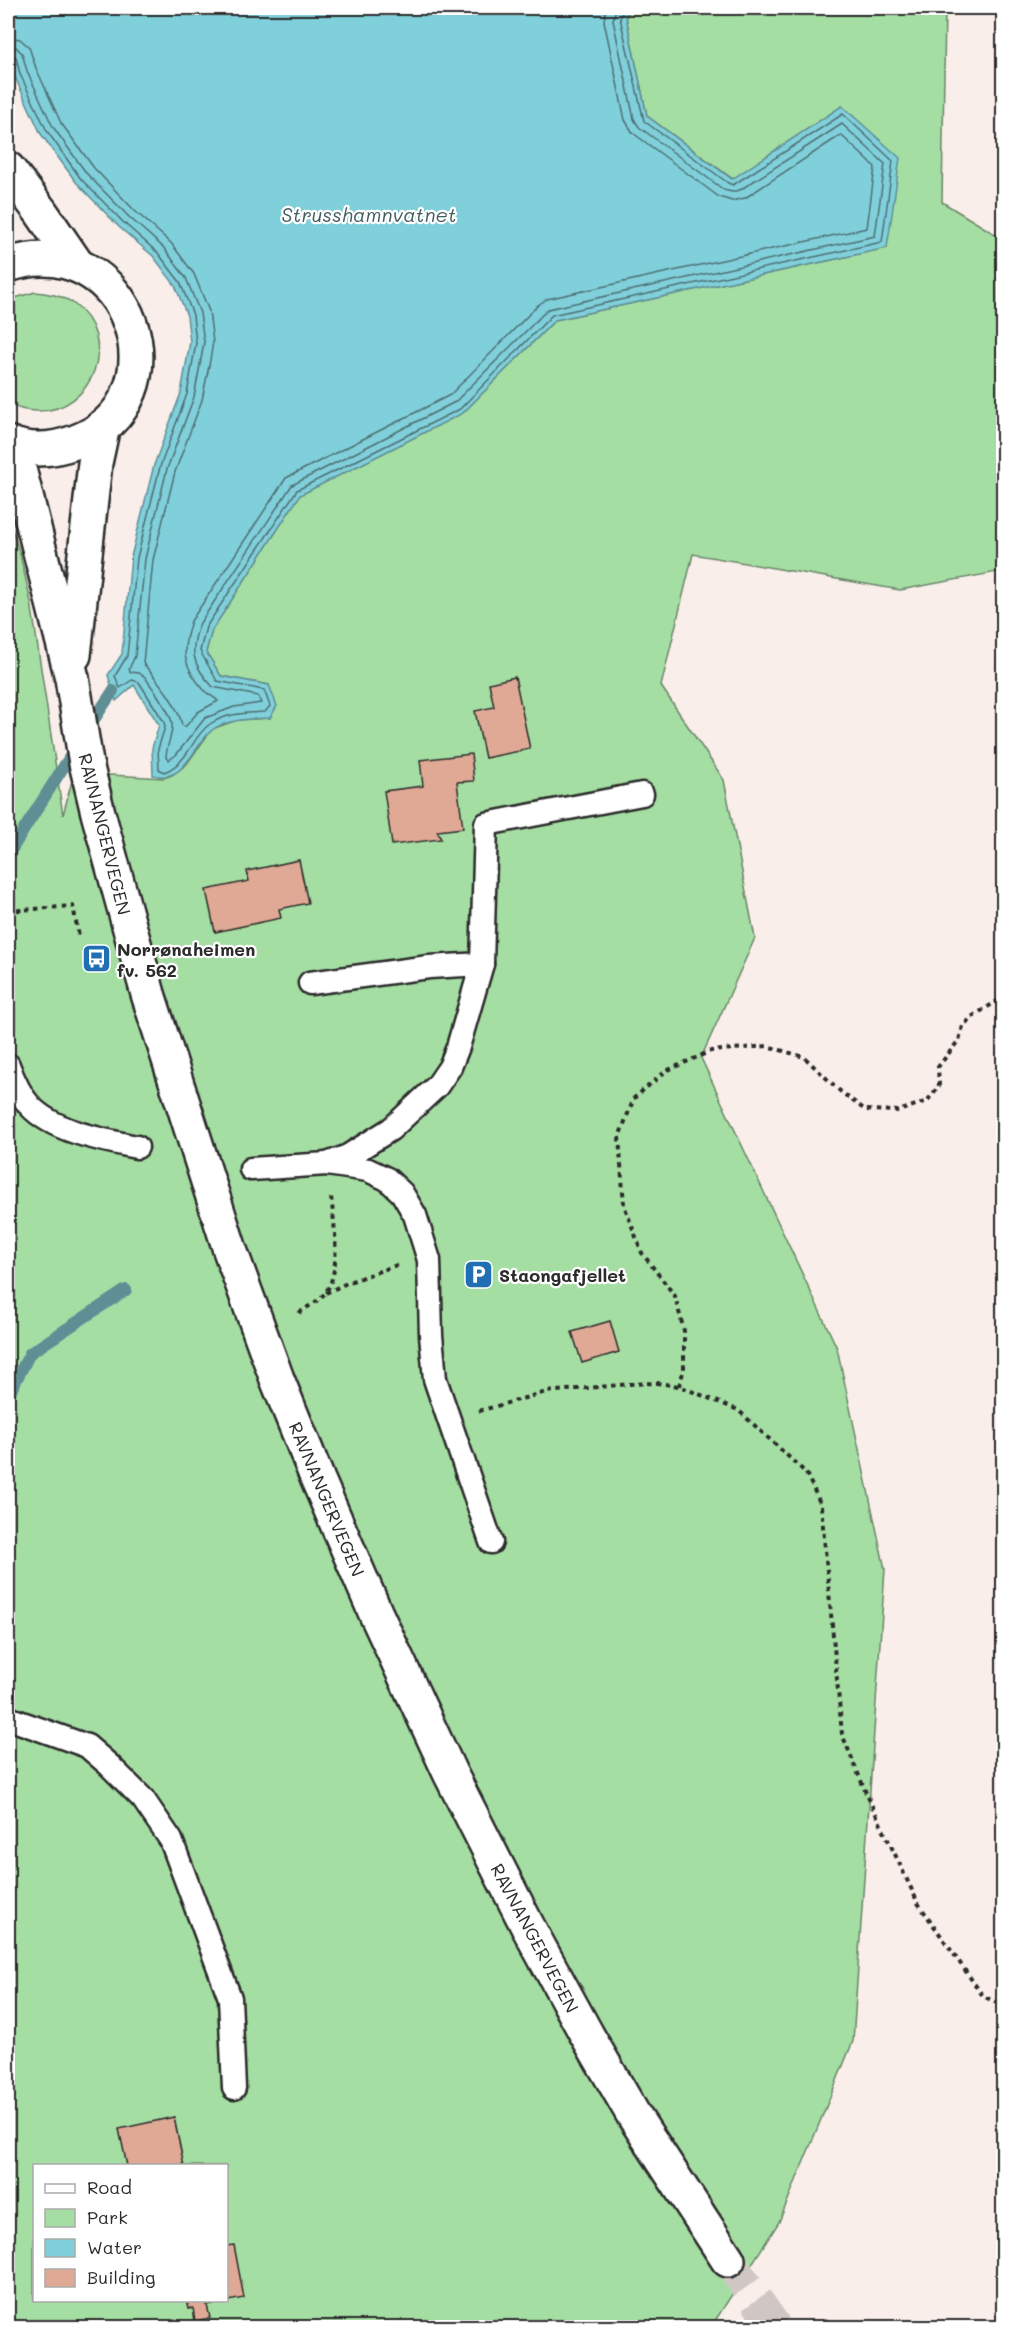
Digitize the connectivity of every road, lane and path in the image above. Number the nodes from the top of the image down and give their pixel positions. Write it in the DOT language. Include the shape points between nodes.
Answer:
graph roads {
  1 [pos="8,169"];
  2 [pos="8,264"];
  3 [pos="78,266"];
  4 [pos="103,426"];
  5 [pos="10,444"];
  6 [pos="72,678"];
  7 [pos="642,794"];
  8 [pos="8,911"];
  9 [pos="80,937"];
  10 [pos="482,964"];
  11 [pos="310,982"];
  12 [pos="1004,997"];
  13 [pos="8,1065"];
  14 [pos="137,1147"];
  15 [pos="327,1164"];
  16 [pos="251,1169"];
  17 [pos="428,1255"];
  18 [pos="325,1293"];
  19 [pos="299,1313"];
  20 [pos="679,1386"];
  21 [pos="449,1419"];
  22 [pos="491,1542"];
  23 [pos="8,1718"];
  24 [pos="1004,2006"];
  25 [pos="234,2088"];
  26 [pos="728,2260"];
  1 -- 3 [label="main road"];
  2 -- 3 [label="main road" via="32,259"];
  3 -- 4 [label="main road" via="112,291 133,328 135,371 118,410"];
  4 -- 5 [label="main road" via="60,447 36,449"];
  4 -- 6 [label="main road, RAVNANGERVEGEN" via="95,462"];
  5 -- 6 [label="main road, RAVNANGERVEGEN"];
  6 -- 26 [label="main road, RAVNANGERVEGEN" via="98,813 148,994 230,1250 318,1480 450,1773 528,1927 634,2116"];
  7 -- 10 [label="lane" via="486,824"];
  8 -- 9 [label="path" via="73,906"];
  10 -- 11 [label="lane"];
  10 -- 15 [label="lane" via="458,1047 437,1086 391,1129 348,1156"];
  12 -- 20 [label="path" via="963,1026 959,1040 938,1067 939,1086 927,1101 899,1111 866,1110 804,1057 767,1046 711,1051 666,1071 634,1098 619,1137 624,1205 642,1253 675,1296 684,1331 684,1369"];
  13 -- 14 [label="lane" via="30,1106 53,1122 85,1136"];
  15 -- 16 [label="lane"];
  15 -- 17 [label="lane" via="368,1170 387,1179 402,1193 415,1215"];
  15 -- 18 [label="path" via="336,1244 332,1276"];
  17 -- 18 [label="path"];
  17 -- 21 [label="lane" via="435,1379"];
  18 -- 19 [label="path"];
  20 -- 21 [label="path" via="630,1384 546,1392"];
  20 -- 24 [label="path" via="738,1410 806,1473 821,1505 842,1734 918,1904 983,1996"];
  21 -- 22 [label="lane"];
  23 -- 25 [label="lane" via="87,1746 142,1799 171,1840 230,1998"];
}
